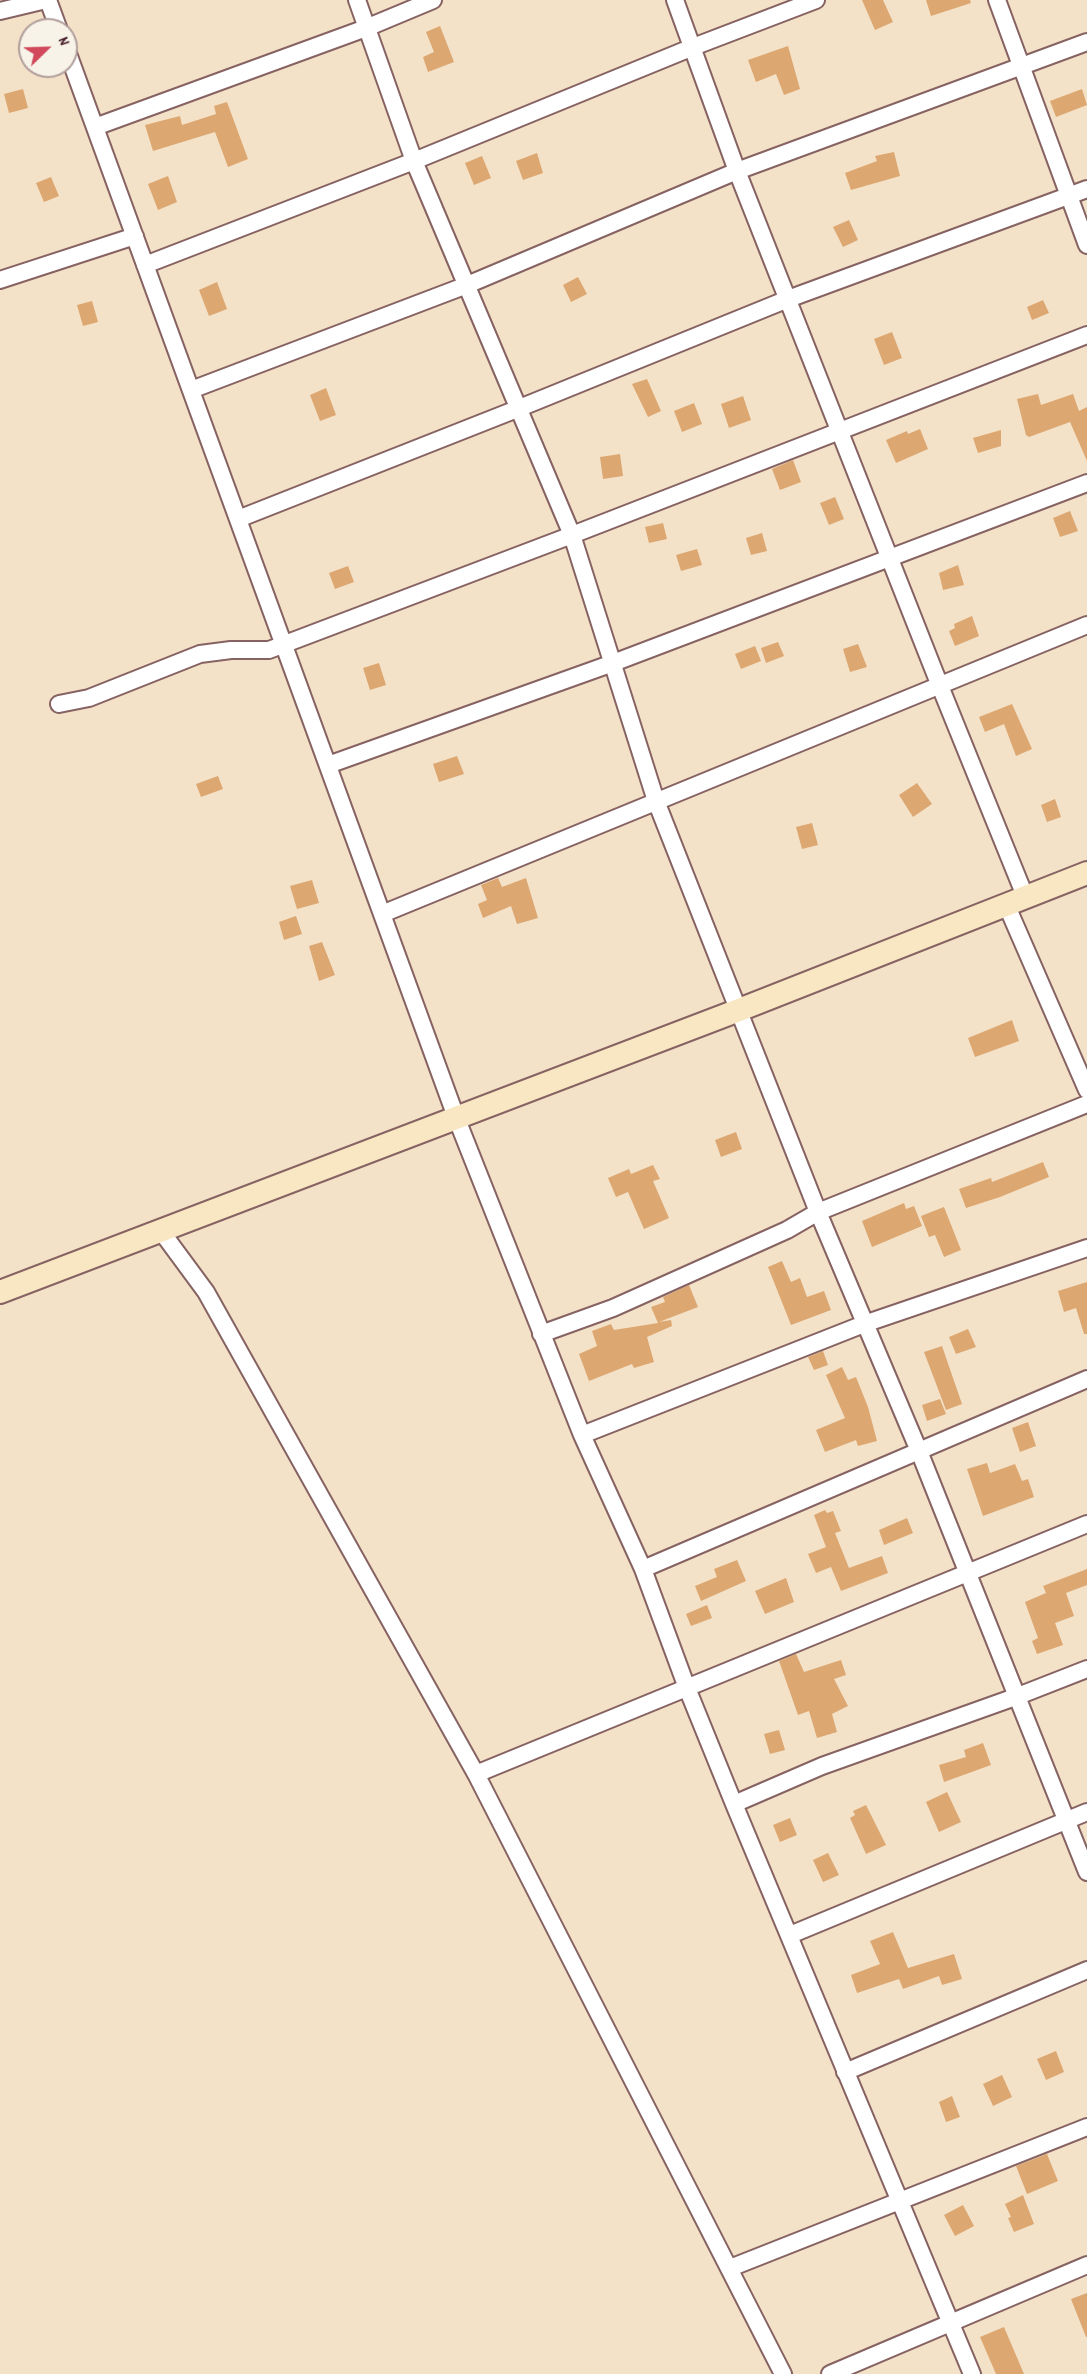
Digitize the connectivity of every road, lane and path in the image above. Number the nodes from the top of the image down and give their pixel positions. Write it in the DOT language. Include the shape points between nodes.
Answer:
graph roads {
  1 [pos="47,0"];
  2 [pos="357,0"];
  3 [pos="433,0"];
  4 [pos="675,0"];
  5 [pos="816,0"];
  6 [pos="997,0"];
  7 [pos="0,11"];
  8 [pos="54,18"];
  9 [pos="366,28"];
  10 [pos="1087,42"];
  11 [pos="693,47"];
  12 [pos="1023,67"];
  13 [pos="77,78"];
  14 [pos="95,127"];
  15 [pos="414,161"];
  16 [pos="737,171"];
  17 [pos="1087,189"];
  18 [pos="1069,196"];
  19 [pos="135,236"];
  20 [pos="1087,245"];
  21 [pos="145,265"];
  22 [pos="0,280"];
  23 [pos="467,285"];
  24 [pos="788,299"];
  25 [pos="1087,335"];
  26 [pos="191,390"];
  27 [pos="517,409"];
  28 [pos="839,430"];
  29 [pos="1087,483"];
  30 [pos="238,519"];
  31 [pos="572,536"];
  32 [pos="889,557"];
  33 [pos="1087,625"];
  34 [pos="283,643"];
  35 [pos="613,663"];
  36 [pos="940,686"];
  37 [pos="59,704"];
  38 [pos="328,765"];
  39 [pos="656,801"];
  40 [pos="1087,873"];
  41 [pos="1016,900"];
  42 [pos="382,914"];
  43 [pos="739,1010"];
  44 [pos="1087,1090"];
  45 [pos="1087,1104"];
  46 [pos="456,1117"];
  47 [pos="818,1212"];
  48 [pos="161,1231"];
  49 [pos="1087,1248"];
  50 [pos="0,1292"];
  51 [pos="864,1324"];
  52 [pos="541,1334"];
  53 [pos="1087,1379"];
  54 [pos="582,1436"];
  55 [pos="919,1451"];
  56 [pos="1087,1524"];
  57 [pos="643,1569"];
  58 [pos="968,1573"];
  59 [pos="1087,1669"];
  60 [pos="687,1688"];
  61 [pos="1018,1696"];
  62 [pos="476,1774"];
  63 [pos="734,1804"];
  64 [pos="1087,1812"];
  65 [pos="1065,1820"];
  66 [pos="1087,1872"];
  67 [pos="790,1935"];
  68 [pos="1087,1970"];
  69 [pos="845,2072"];
  70 [pos="1087,2127"];
  71 [pos="899,2200"];
  72 [pos="1087,2265"];
  73 [pos="730,2268"];
  74 [pos="951,2324"];
  75 [pos="783,2374"];
  76 [pos="830,2374"];
  77 [pos="972,2374"];
  1 -- 7 [label="street"];
  1 -- 8 [label="street"];
  2 -- 9 [label="street"];
  3 -- 9 [label="street"];
  4 -- 11 [label="street"];
  5 -- 11 [label="street"];
  6 -- 12 [label="street"];
  9 -- 14 [label="street"];
  9 -- 15 [label="street"];
  10 -- 12 [label="street"];
  11 -- 15 [label="street"];
  11 -- 16 [label="street"];
  12 -- 16 [label="street"];
  12 -- 18 [label="street"];
  13 -- 14 [label="street"];
  14 -- 19 [label="street"];
  15 -- 21 [label="street"];
  15 -- 23 [label="street"];
  16 -- 23 [label="street"];
  16 -- 24 [label="street"];
  17 -- 18 [label="street"];
  18 -- 20 [label="street"];
  18 -- 24 [label="street"];
  19 -- 21 [label="street"];
  19 -- 22 [label="street"];
  21 -- 26 [label="street"];
  23 -- 26 [label="street"];
  23 -- 27 [label="street"];
  24 -- 27 [label="street"];
  24 -- 28 [label="street"];
  25 -- 28 [label="street"];
  26 -- 30 [label="street"];
  27 -- 30 [label="street"];
  27 -- 31 [label="street"];
  28 -- 31 [label="street"];
  28 -- 32 [label="street"];
  29 -- 32 [label="street"];
  30 -- 34 [label="street"];
  31 -- 34 [label="street"];
  31 -- 35 [label="street"];
  32 -- 35 [label="street"];
  32 -- 36 [label="street"];
  33 -- 36 [label="street"];
  34 -- 37 [label="street" via="269,650 200,654 89,698"];
  34 -- 38 [label="street"];
  35 -- 38 [label="street"];
  35 -- 39 [label="street"];
  36 -- 39 [label="street"];
  36 -- 41 [label="street"];
  38 -- 42 [label="street"];
  39 -- 42 [label="street"];
  39 -- 43 [label="street"];
  40 -- 41 [label="street"];
  41 -- 43 [label="street"];
  41 -- 44 [label="street"];
  42 -- 46 [label="street"];
  43 -- 46 [label="street"];
  43 -- 47 [label="street"];
  45 -- 47 [label="street"];
  46 -- 48 [label="street"];
  46 -- 52 [label="street"];
  47 -- 51 [label="street"];
  47 -- 52 [label="street" via="787,1230 613,1308"];
  48 -- 50 [label="street"];
  48 -- 62 [label="street" via="206,1292"];
  49 -- 51 [label="street"];
  51 -- 54 [label="street"];
  51 -- 55 [label="street"];
  52 -- 54 [label="street"];
  53 -- 55 [label="street"];
  54 -- 57 [label="street"];
  55 -- 57 [label="street"];
  55 -- 58 [label="street"];
  56 -- 58 [label="street"];
  57 -- 60 [label="street"];
  58 -- 60 [label="street"];
  58 -- 61 [label="street"];
  59 -- 61 [label="street"];
  60 -- 62 [label="street"];
  60 -- 63 [label="street"];
  61 -- 63 [label="street" via="822,1766"];
  61 -- 65 [label="street"];
  62 -- 73 [label="street"];
  63 -- 67 [label="street"];
  64 -- 65 [label="street"];
  65 -- 66 [label="street"];
  65 -- 67 [label="street"];
  67 -- 69 [label="street"];
  68 -- 69 [label="street"];
  69 -- 71 [label="street"];
  70 -- 71 [label="street"];
  71 -- 73 [label="street"];
  71 -- 74 [label="street"];
  72 -- 74 [label="street"];
  73 -- 75 [label="street"];
  74 -- 76 [label="street"];
  74 -- 77 [label="street"];
}
